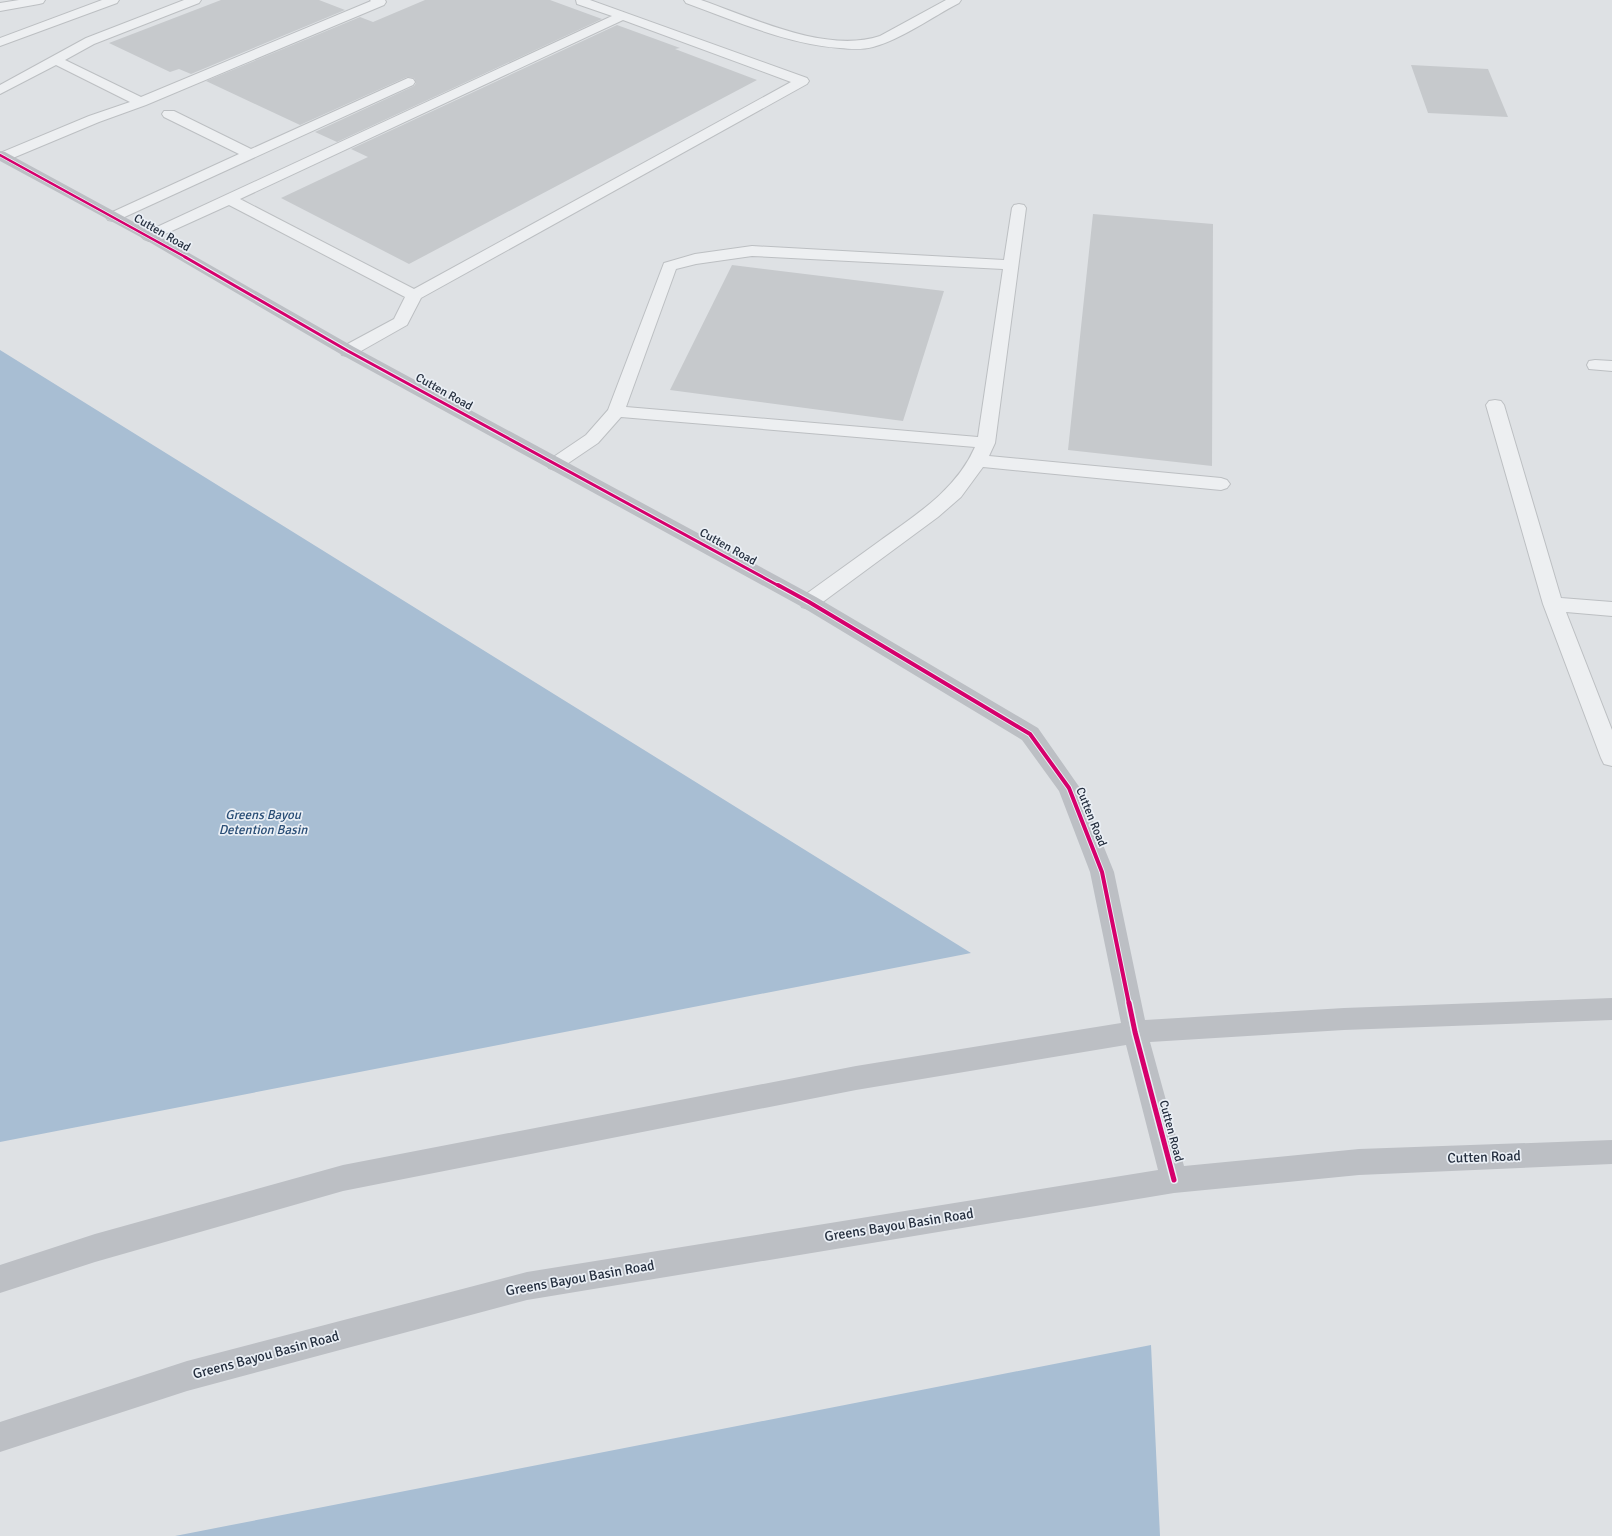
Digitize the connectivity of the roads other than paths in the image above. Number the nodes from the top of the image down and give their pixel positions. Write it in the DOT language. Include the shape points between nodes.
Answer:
graph roads {
  1 [pos="39,0"];
  2 [pos="113,0"];
  3 [pos="195,0"];
  4 [pos="376,0"];
  5 [pos="955,0"];
  6 [pos="581,1"];
  7 [pos="700,1"];
  8 [pos="0,7"];
  9 [pos="622,16"];
  10 [pos="0,42"];
  11 [pos="56,60"];
  12 [pos="408,82"];
  13 [pos="0,90"];
  14 [pos="141,102"];
  15 [pos="169,114"];
  16 [pos="250,154"];
  17 [pos="2,156"];
  18 [pos="229,199"];
  19 [pos="1019,208"];
  20 [pos="113,217"];
  21 [pos="149,236"];
  22 [pos="1011,265"];
  23 [pos="414,295"];
  24 [pos="348,351"];
  25 [pos="1595,364"];
  26 [pos="1612,366"];
  27 [pos="1496,405"];
  28 [pos="616,411"];
  29 [pos="986,444"];
  30 [pos="978,461"];
  31 [pos="555,464"];
  32 [pos="1221,484"];
  33 [pos="808,602"];
  34 [pos="1553,604"];
  35 [pos="1612,609"];
  36 [pos="1612,758"];
  37 [pos="1612,1009"];
  38 [pos="1135,1032"];
  39 [pos="1612,1152"];
  40 [pos="1174,1180"];
  41 [pos="0,1279"];
  42 [pos="0,1437"];
  1 -- 8 [label="lane"];
  2 -- 10 [label="lane"];
  3 -- 11 [label="lane" via="90,41"];
  4 -- 14 [label="lane" via="380,2"];
  5 -- 7 [label="lane" via="884,39 869,44 852,45 799,39"];
  6 -- 9 [label="lane"];
  9 -- 18 [label="lane"];
  9 -- 23 [label="lane" via="802,81"];
  11 -- 13 [label="lane"];
  11 -- 14 [label="lane"];
  12 -- 16 [label="lane"];
  14 -- 17 [label="lane"];
  15 -- 16 [label="lane"];
  16 -- 20 [label="lane"];
  17 -- 20 [label="main road, Cutten Road"];
  18 -- 21 [label="lane"];
  18 -- 23 [label="lane"];
  19 -- 22 [label="lane"];
  20 -- 21 [label="main road, Cutten Road"];
  21 -- 24 [label="main road, Cutten Road"];
  22 -- 28 [label="lane" via="752,251 695,259 669,266"];
  22 -- 29 [label="lane"];
  23 -- 24 [label="lane" via="401,322"];
  24 -- 31 [label="main road, Cutten Road"];
  25 -- 26 [label="lane"];
  27 -- 34 [label="lane"];
  28 -- 29 [label="lane"];
  28 -- 31 [label="lane" via="592,439"];
  29 -- 30 [label="lane"];
  30 -- 32 [label="lane"];
  30 -- 33 [label="lane" via="954,493 937,508"];
  31 -- 33 [label="main road, Cutten Road"];
  33 -- 38 [label="main road, Cutten Road" via="1030,734 1069,788 1102,872"];
  34 -- 35 [label="lane"];
  34 -- 36 [label="lane"];
  37 -- 38 [label="main road" via="1344,1019"];
  38 -- 40 [label="main road, Cutten Road"];
  38 -- 41 [label="main road" via="848,1079 343,1178 95,1248"];
  39 -- 40 [label="main road, Cutten Road" via="1359,1162"];
  40 -- 42 [label="main road, Greens Bayou Basin Road" via="527,1286 187,1376"];
}
